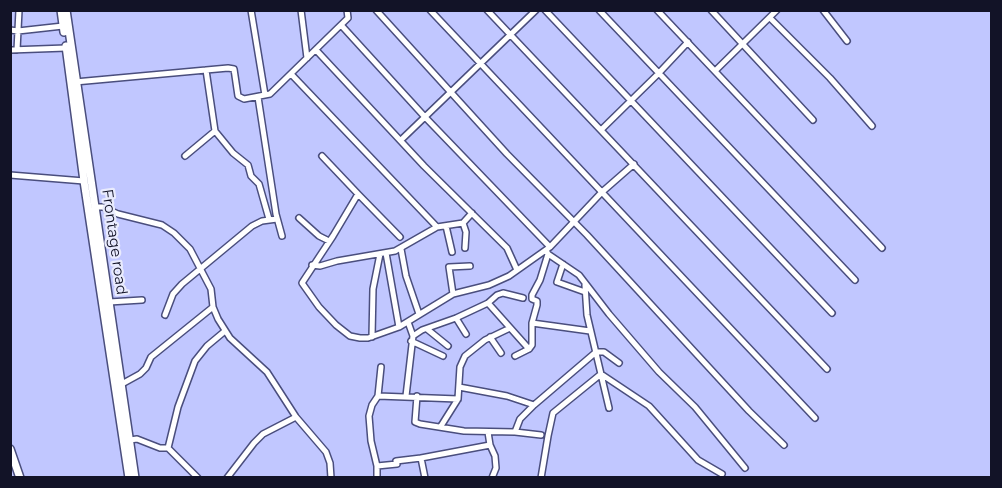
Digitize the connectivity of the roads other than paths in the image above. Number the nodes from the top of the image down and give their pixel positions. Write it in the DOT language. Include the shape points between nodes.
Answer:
graph roads {
  1 [pos="19,10"];
  2 [pos="61,10"];
  3 [pos="66,10"];
  4 [pos="251,10"];
  5 [pos="300,10"];
  6 [pos="347,10"];
  7 [pos="376,10"];
  8 [pos="430,10"];
  9 [pos="487,10"];
  10 [pos="536,10"];
  11 [pos="545,10"];
  12 [pos="599,10"];
  13 [pos="657,10"];
  14 [pos="711,10"];
  15 [pos="777,10"];
  16 [pos="823,10"];
  17 [pos="770,18"];
  18 [pos="341,25"];
  19 [pos="63,26"];
  20 [pos="10,30"];
  21 [pos="18,31"];
  22 [pos="510,36"];
  23 [pos="847,41"];
  24 [pos="688,42"];
  25 [pos="744,45"];
  26 [pos="66,48"];
  27 [pos="14,50"];
  28 [pos="315,50"];
  29 [pos="307,58"];
  30 [pos="480,64"];
  31 [pos="206,70"];
  32 [pos="715,71"];
  33 [pos="291,74"];
  34 [pos="658,74"];
  35 [pos="73,82"];
  36 [pos="450,92"];
  37 [pos="261,96"];
  38 [pos="630,102"];
  39 [pos="424,116"];
  40 [pos="813,120"];
  41 [pos="872,126"];
  42 [pos="601,130"];
  43 [pos="215,131"];
  44 [pos="400,140"];
  45 [pos="184,156"];
  46 [pos="322,156"];
  47 [pos="634,164"];
  48 [pos="10,175"];
  49 [pos="84,181"];
  50 [pos="602,192"];
  51 [pos="358,194"];
  52 [pos="95,207"];
  53 [pos="472,213"];
  54 [pos="299,218"];
  55 [pos="270,219"];
  56 [pos="277,219"];
  57 [pos="573,221"];
  58 [pos="463,222"];
  59 [pos="446,226"];
  60 [pos="437,227"];
  61 [pos="282,236"];
  62 [pos="400,237"];
  63 [pos="329,241"];
  64 [pos="465,248"];
  65 [pos="882,248"];
  66 [pos="402,249"];
  67 [pos="548,250"];
  68 [pos="452,252"];
  69 [pos="383,254"];
  70 [pos="563,264"];
  71 [pos="312,266"];
  72 [pos="470,266"];
  73 [pos="201,270"];
  74 [pos="517,270"];
  75 [pos="855,280"];
  76 [pos="585,284"];
  77 [pos="585,292"];
  78 [pos="453,294"];
  79 [pos="523,298"];
  80 [pos="142,300"];
  81 [pos="109,302"];
  82 [pos="488,303"];
  83 [pos="213,307"];
  84 [pos="832,313"];
  85 [pos="419,314"];
  86 [pos="165,315"];
  87 [pos="456,318"];
  88 [pos="408,322"];
  89 [pos="532,323"];
  90 [pos="399,327"];
  91 [pos="510,328"];
  92 [pos="427,329"];
  93 [pos="225,331"];
  94 [pos="590,331"];
  95 [pos="466,334"];
  96 [pos="372,337"];
  97 [pos="490,337"];
  98 [pos="412,338"];
  99 [pos="448,346"];
  100 [pos="529,349"];
  101 [pos="596,352"];
  102 [pos="501,353"];
  103 [pos="443,356"];
  104 [pos="515,356"];
  105 [pos="619,363"];
  106 [pos="381,367"];
  107 [pos="827,369"];
  108 [pos="601,374"];
  109 [pos="119,386"];
  110 [pos="459,387"];
  111 [pos="378,396"];
  112 [pos="406,396"];
  113 [pos="417,396"];
  114 [pos="458,399"];
  115 [pos="534,405"];
  116 [pos="609,408"];
  117 [pos="296,417"];
  118 [pos="815,418"];
  119 [pos="441,426"];
  120 [pos="488,432"];
  121 [pos="515,432"];
  122 [pos="541,435"];
  123 [pos="130,440"];
  124 [pos="490,445"];
  125 [pos="784,445"];
  126 [pos="168,448"];
  127 [pos="10,449"];
  128 [pos="421,458"];
  129 [pos="378,466"];
  130 [pos="745,468"];
  131 [pos="722,474"];
  132 [pos="20,477"];
  133 [pos="129,477"];
  134 [pos="135,477"];
  135 [pos="198,477"];
  136 [pos="227,477"];
  137 [pos="331,477"];
  138 [pos="377,477"];
  139 [pos="425,477"];
  140 [pos="492,477"];
  141 [pos="541,477"];
  1 -- 21 [label="street"];
  2 -- 19 [label="main road"];
  3 -- 35 [label="main road, Frontage road"];
  4 -- 37 [label="street"];
  5 -- 29 [label="street"];
  6 -- 18 [label="street" via="348,18"];
  7 -- 36 [label="street"];
  8 -- 30 [label="street"];
  9 -- 22 [label="street"];
  10 -- 22 [label="street"];
  11 -- 38 [label="street"];
  12 -- 34 [label="street"];
  13 -- 24 [label="street"];
  14 -- 25 [label="street"];
  15 -- 17 [label="street"];
  16 -- 23 [label="street"];
  17 -- 25 [label="street"];
  17 -- 41 [label="street"];
  18 -- 28 [label="street"];
  18 -- 39 [label="street"];
  19 -- 21 [label="street"];
  19 -- 26 [label="main road"];
  20 -- 21 [label="street"];
  21 -- 27 [label="street"];
  22 -- 30 [label="street"];
  22 -- 42 [label="street"];
  24 -- 32 [label="street"];
  24 -- 34 [label="street"];
  25 -- 32 [label="street"];
  25 -- 40 [label="street"];
  26 -- 27 [label="street"];
  26 -- 35 [label="main road"];
  28 -- 29 [label="street"];
  28 -- 44 [label="street"];
  29 -- 33 [label="street"];
  30 -- 36 [label="street"];
  30 -- 50 [label="street"];
  31 -- 35 [label="street"];
  31 -- 37 [label="street" via="234,69 238,96"];
  31 -- 43 [label="street"];
  32 -- 65 [label="street"];
  33 -- 37 [label="street" via="270,94"];
  33 -- 60 [label="street"];
  34 -- 38 [label="street"];
  34 -- 75 [label="street"];
  35 -- 49 [label="main road"];
  35 -- 52 [label="main road, Frontage road"];
  36 -- 39 [label="street"];
  36 -- 57 [label="street"];
  37 -- 56 [label="street"];
  38 -- 42 [label="street"];
  38 -- 84 [label="street"];
  39 -- 44 [label="street"];
  39 -- 67 [label="street"];
  42 -- 47 [label="street"];
  43 -- 45 [label="street"];
  43 -- 55 [label="street" via="248,165 259,184"];
  44 -- 53 [label="street"];
  46 -- 51 [label="street"];
  47 -- 50 [label="street"];
  47 -- 107 [label="street"];
  48 -- 49 [label="street"];
  49 -- 109 [label="main road"];
  50 -- 57 [label="street"];
  50 -- 118 [label="street"];
  51 -- 62 [label="street"];
  51 -- 63 [label="street"];
  52 -- 73 [label="street" via="162,225 190,249"];
  52 -- 81 [label="main road, Frontage road"];
  53 -- 58 [label="street"];
  53 -- 74 [label="street" via="507,248"];
  54 -- 63 [label="street"];
  55 -- 56 [label="street"];
  55 -- 73 [label="street" via="252,226"];
  56 -- 61 [label="street"];
  57 -- 67 [label="street"];
  57 -- 125 [label="street"];
  58 -- 59 [label="street"];
  58 -- 64 [label="street"];
  59 -- 60 [label="street"];
  59 -- 68 [label="street"];
  60 -- 66 [label="street"];
  63 -- 71 [label="street"];
  66 -- 69 [label="street"];
  66 -- 85 [label="street"];
  67 -- 70 [label="street"];
  67 -- 74 [label="street"];
  67 -- 89 [label="street" via="532,296 537,301"];
  69 -- 71 [label="street"];
  69 -- 90 [label="street"];
  69 -- 96 [label="street" via="373,289"];
  70 -- 76 [label="street"];
  70 -- 77 [label="street" via="557,282"];
  71 -- 96 [label="street" via="302,283 319,308 350,336"];
  72 -- 78 [label="street" via="449,267"];
  73 -- 83 [label="street" via="211,289"];
  73 -- 86 [label="street" via="173,294"];
  74 -- 78 [label="street" via="489,285"];
  76 -- 77 [label="street"];
  76 -- 130 [label="street"];
  77 -- 94 [label="street"];
  78 -- 85 [label="street"];
  79 -- 82 [label="street" via="503,293"];
  80 -- 81 [label="street"];
  81 -- 109 [label="main road, Frontage road"];
  82 -- 87 [label="street"];
  82 -- 91 [label="street"];
  83 -- 93 [label="street"];
  83 -- 109 [label="street" via="151,357 146,369"];
  85 -- 88 [label="street"];
  87 -- 92 [label="street"];
  87 -- 95 [label="street"];
  88 -- 90 [label="street"];
  88 -- 98 [label="street"];
  89 -- 94 [label="street"];
  89 -- 100 [label="street"];
  90 -- 96 [label="street"];
  91 -- 97 [label="street"];
  91 -- 100 [label="street"];
  92 -- 98 [label="street"];
  92 -- 99 [label="street"];
  93 -- 117 [label="street" via="267,372"];
  93 -- 126 [label="street" via="195,362"];
  94 -- 101 [label="street"];
  97 -- 102 [label="street"];
  97 -- 110 [label="street" via="465,356"];
  98 -- 103 [label="street"];
  98 -- 112 [label="street"];
  100 -- 104 [label="street"];
  101 -- 105 [label="street" via="604,352"];
  101 -- 108 [label="street"];
  101 -- 115 [label="street"];
  106 -- 111 [label="street"];
  108 -- 116 [label="street"];
  108 -- 131 [label="street" via="649,406 698,460"];
  108 -- 141 [label="street" via="554,413"];
  109 -- 123 [label="main road, Frontage road"];
  109 -- 133 [label="main road"];
  110 -- 114 [label="street"];
  110 -- 115 [label="street"];
  111 -- 112 [label="street"];
  111 -- 129 [label="street" via="369,416"];
  112 -- 113 [label="street"];
  113 -- 114 [label="street"];
  113 -- 119 [label="street" via="415,422"];
  114 -- 119 [label="street"];
  115 -- 121 [label="street" via="520,419"];
  117 -- 136 [label="street" via="263,434"];
  117 -- 137 [label="street" via="326,452"];
  119 -- 120 [label="street"];
  120 -- 121 [label="street"];
  120 -- 124 [label="street"];
  121 -- 122 [label="street"];
  123 -- 126 [label="street"];
  123 -- 134 [label="main road, Frontage road"];
  124 -- 128 [label="street"];
  124 -- 140 [label="street" via="496,468"];
  126 -- 135 [label="street"];
  127 -- 132 [label="main road"];
  128 -- 129 [label="street"];
  128 -- 139 [label="street"];
  129 -- 138 [label="street"];
}
